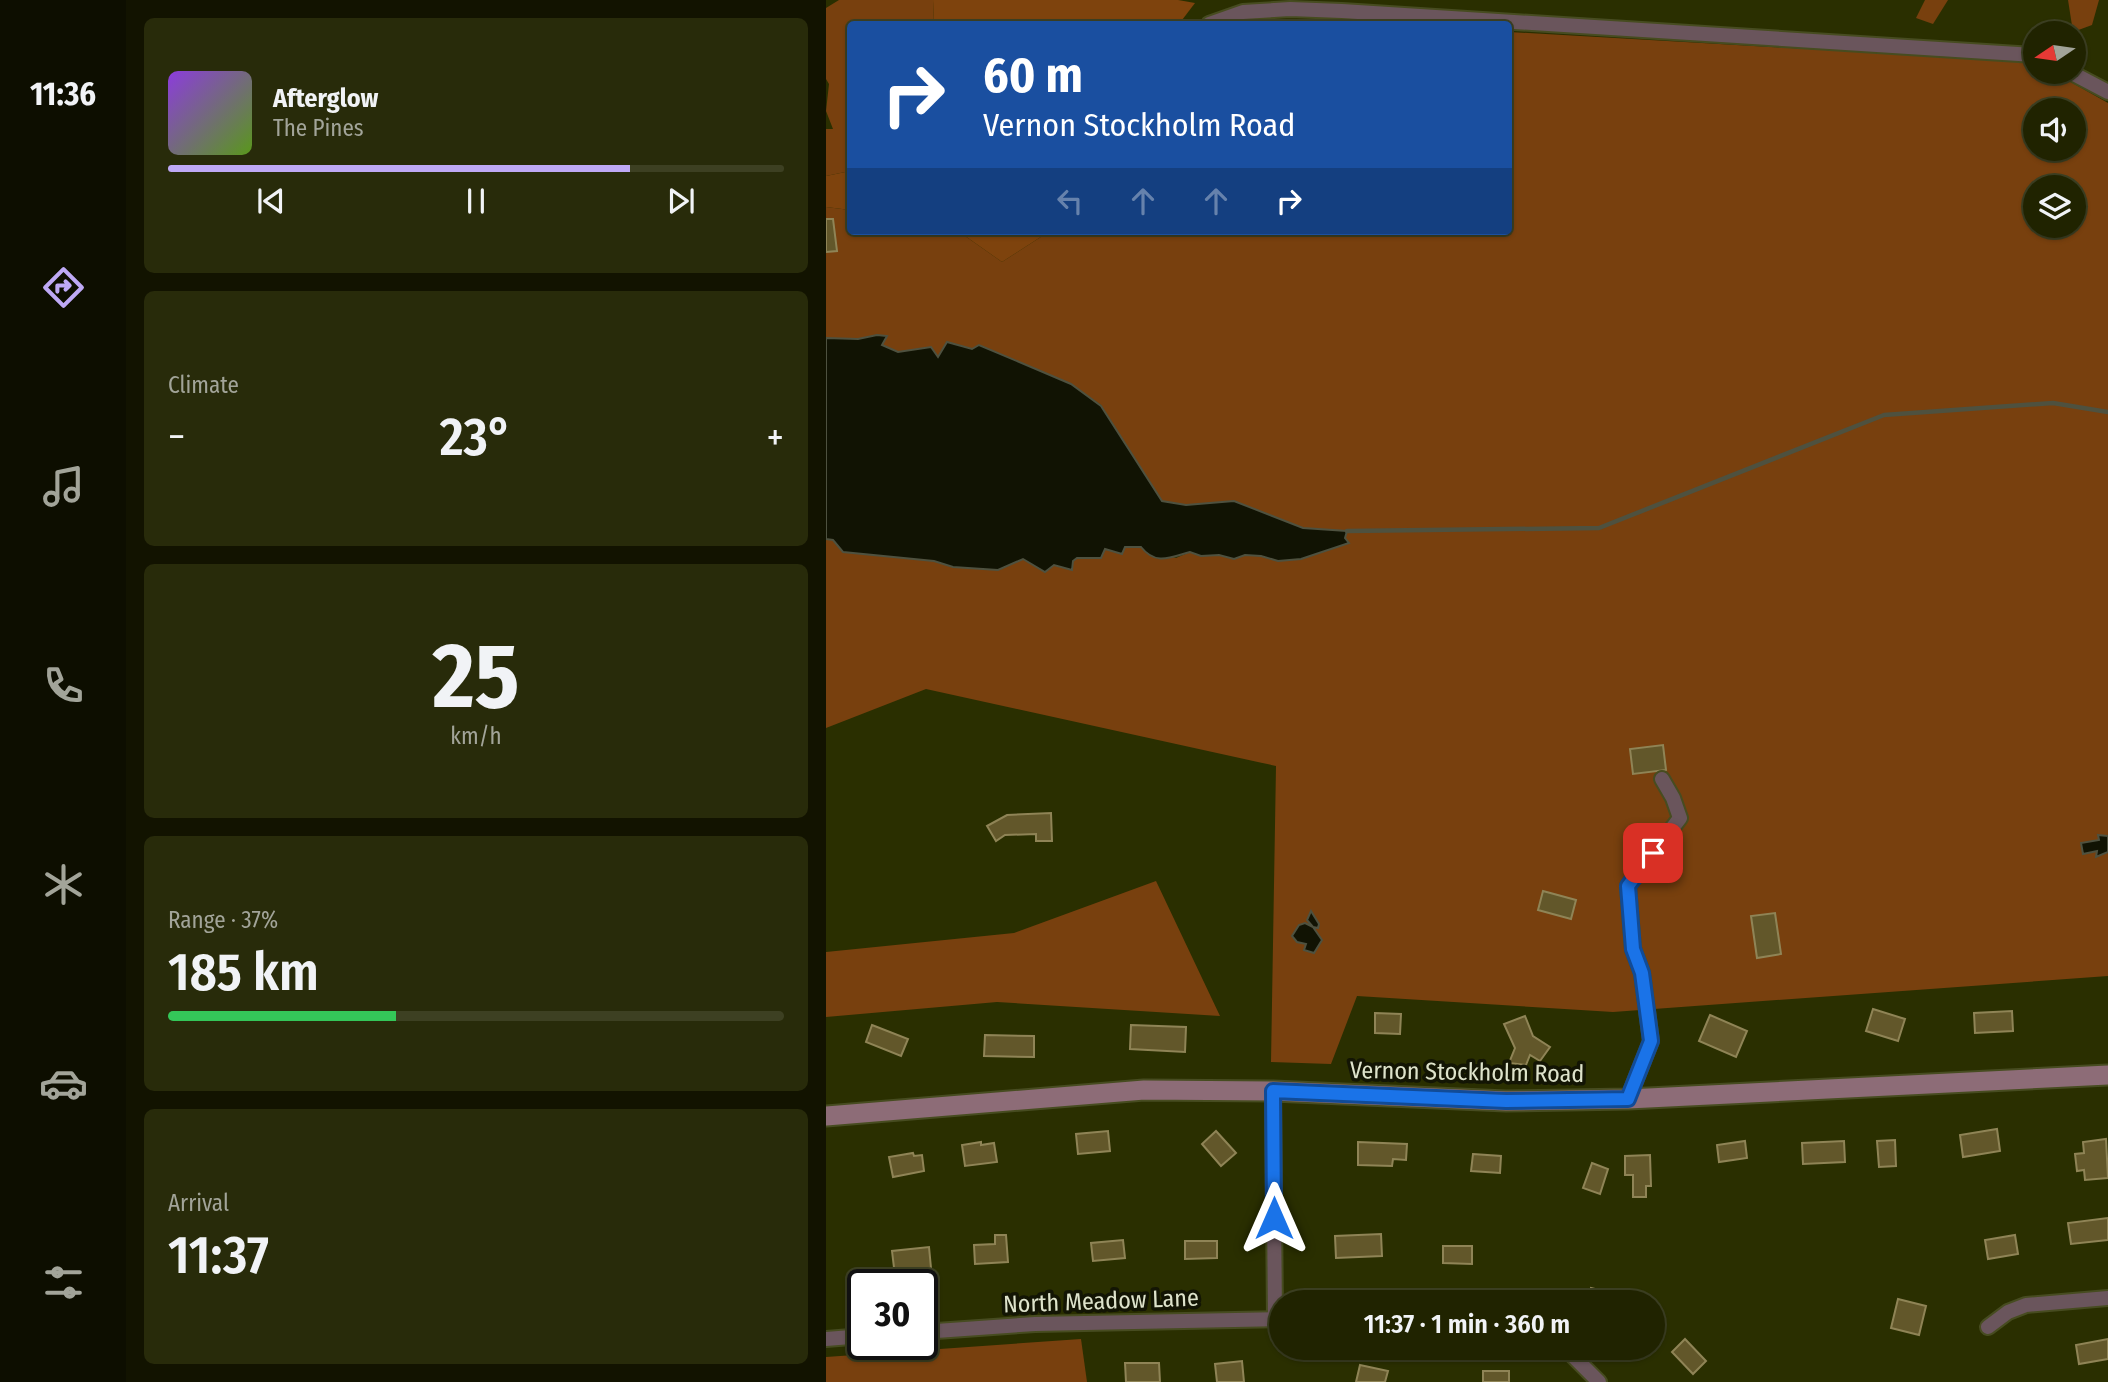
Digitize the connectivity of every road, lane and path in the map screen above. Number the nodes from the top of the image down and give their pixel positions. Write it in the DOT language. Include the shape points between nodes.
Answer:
graph roads {
  1 [pos="1342,5"];
  2 [pos="1217,21"];
  3 [pos="2023,54"];
  4 [pos="2086,80"];
  5 [pos="2108,92"];
  6 [pos="1662,779"];
  7 [pos="2108,1075"];
  8 [pos="1273,1091"];
  9 [pos="1628,1099"];
  10 [pos="826,1116"];
  11 [pos="1277,1290"];
  12 [pos="2108,1298"];
  13 [pos="1269,1319"];
  14 [pos="1988,1327"];
  15 [pos="938,1331"];
  16 [pos="847,1337"];
  17 [pos="826,1339"];
  18 [pos="1577,1360"];
  19 [pos="1599,1382"];
  1 -- 2 [label="street" via="1242,12"];
  1 -- 3 [label="street"];
  4 -- 5 [label="street"];
  6 -- 9 [label="street" via="1680,818 1628,886 1633,949 1642,973 1651,1041"];
  7 -- 9 [label="main road, Vernon Stockholm Road"];
  8 -- 9 [label="main road, Vernon Stockholm Road" via="1506,1101"];
  8 -- 10 [label="main road, Vernon Stockholm Road" via="1144,1090"];
  8 -- 11 [label="street"];
  12 -- 14 [label="street" via="2026,1305"];
  13 -- 15 [label="street, North Meadow Lane"];
  16 -- 17 [label="street"];
  18 -- 19 [label="street"];
}
